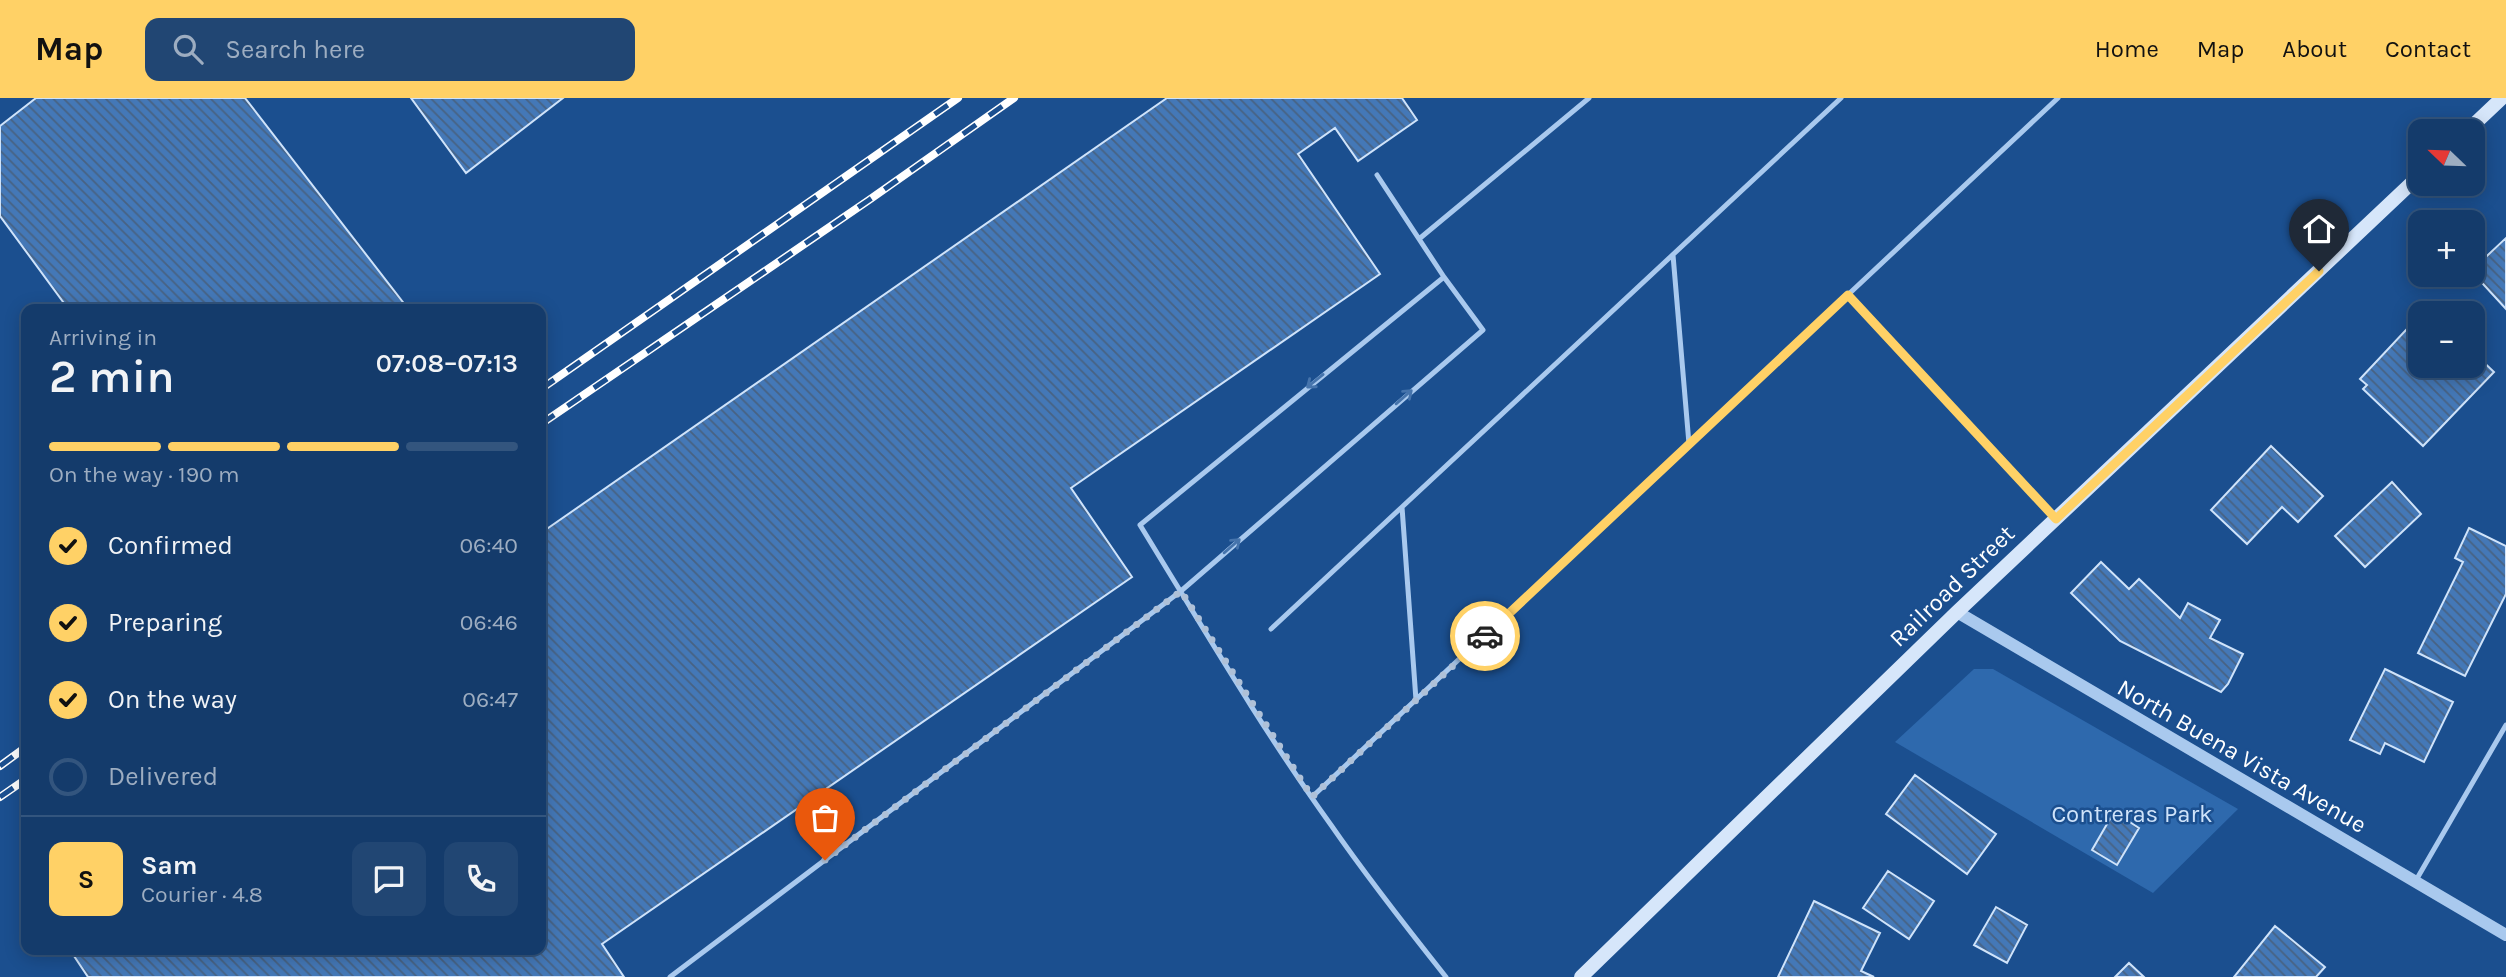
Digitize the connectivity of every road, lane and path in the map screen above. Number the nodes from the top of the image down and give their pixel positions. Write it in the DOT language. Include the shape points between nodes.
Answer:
graph roads {
  1 [pos="1589,98"];
  2 [pos="1841,98"];
  3 [pos="2058,98"];
  4 [pos="2502,98"];
  5 [pos="2480,119"];
  6 [pos="1377,175"];
  7 [pos="2408,186"];
  8 [pos="1419,239"];
  9 [pos="1674,254"];
  10 [pos="1444,277"];
  11 [pos="1848,295"];
  12 [pos="1689,444"];
  13 [pos="1402,507"];
  14 [pos="2056,519"];
  15 [pos="1181,591"];
  16 [pos="1957,612"];
  17 [pos="1272,629"];
  18 [pos="1416,700"];
  19 [pos="2506,725"];
  20 [pos="1312,797"];
  21 [pos="2415,882"];
  22 [pos="2506,935"];
  23 [pos="670,977"];
  24 [pos="1446,977"];
  25 [pos="1581,977"];
  1 -- 8 [label="lane"];
  2 -- 9 [label="lane"];
  3 -- 11 [label="lane"];
  4 -- 5 [label="main road"];
  6 -- 8 [label="lane"];
  7 -- 14 [label="main road, Railroad Street"];
  8 -- 10 [label="lane"];
  9 -- 12 [label="lane"];
  9 -- 13 [label="lane"];
  15 -- 10 [label="lane, one-way" via="1483,330"];
  10 -- 15 [label="lane, one-way" via="1140,525"];
  11 -- 12 [label="lane"];
  11 -- 14 [label="lane"];
  12 -- 18 [label="lane"];
  13 -- 17 [label="lane"];
  13 -- 18 [label="lane"];
  14 -- 16 [label="main road, Railroad Street"];
  15 -- 20 [label="lane"];
  15 -- 23 [label="lane"];
  16 -- 21 [label="street, North Buena Vista Avenue"];
  16 -- 25 [label="main road, Railroad Street"];
  18 -- 20 [label="lane"];
  19 -- 21 [label="lane"];
  20 -- 24 [label="lane"];
  21 -- 22 [label="street, North Buena Vista Avenue"];
}
